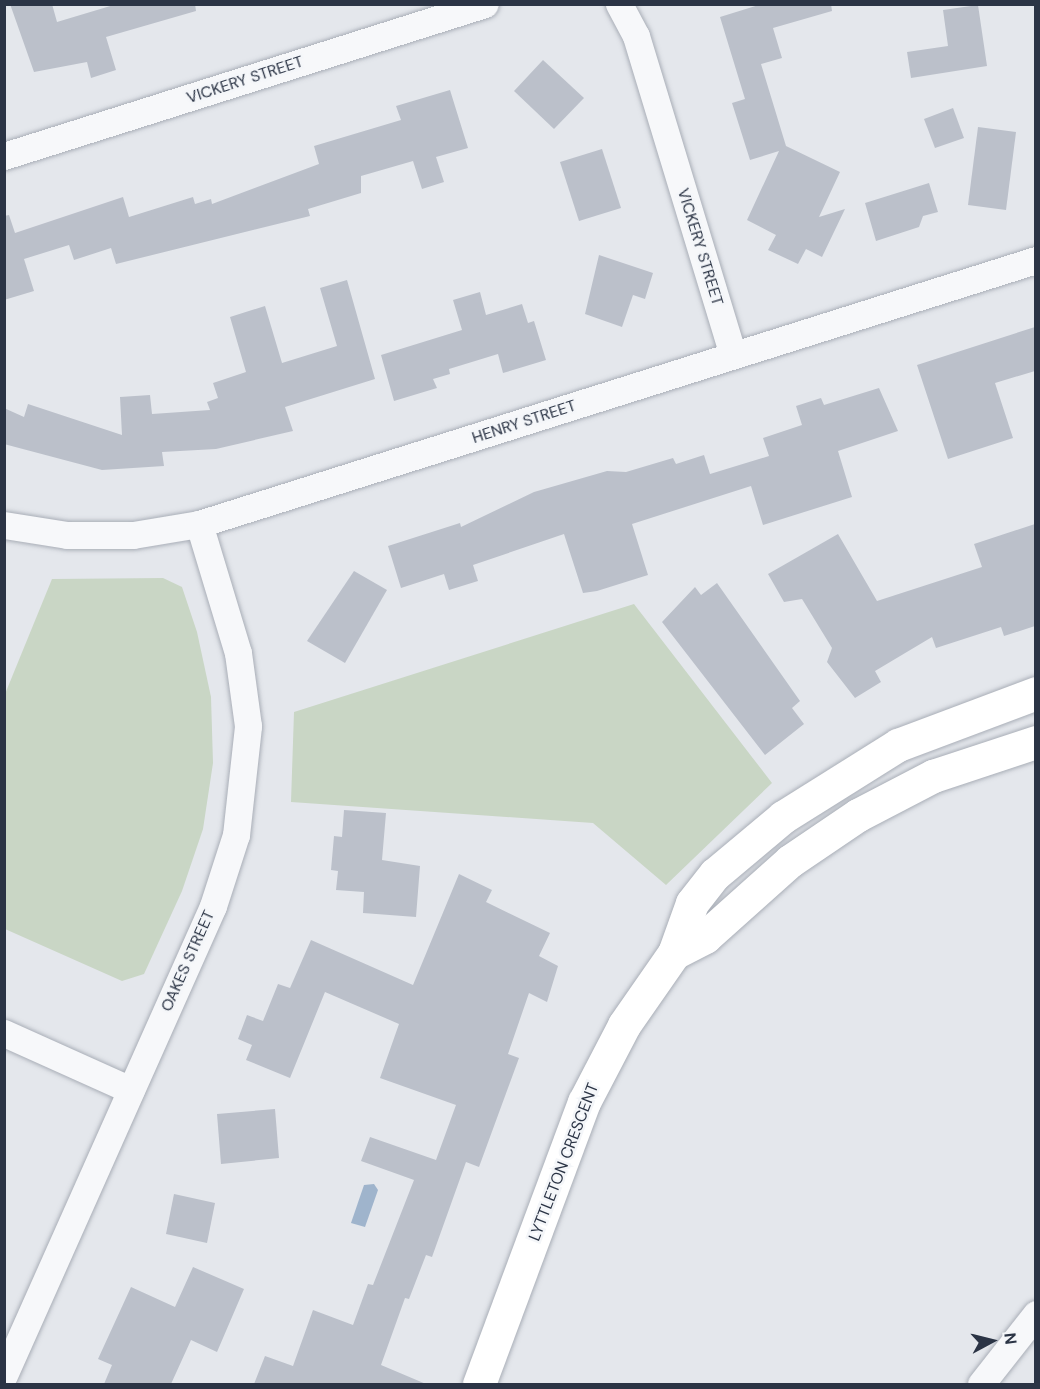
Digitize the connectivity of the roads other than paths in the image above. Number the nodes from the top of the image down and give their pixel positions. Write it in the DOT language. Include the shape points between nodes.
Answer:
graph roads {
  1 [pos="485,4"];
  2 [pos="619,4"];
  3 [pos="4,156"];
  4 [pos="1035,260"];
  5 [pos="733,355"];
  6 [pos="199,524"];
  7 [pos="4,525"];
  8 [pos="1035,693"];
  9 [pos="1035,742"];
  10 [pos="674,953"];
  11 [pos="4,1033"];
  12 [pos="131,1090"];
  13 [pos="1035,1314"];
  14 [pos="4,1375"];
  15 [pos="479,1384"];
  16 [pos="981,1384"];
  1 -- 3 [label="street, VICKERY STREET"];
  2 -- 5 [label="street, VICKERY STREET" via="636,36"];
  4 -- 5 [label="street, HENRY STREET"];
  5 -- 6 [label="street, HENRY STREET"];
  6 -- 7 [label="street, HENRY STREET" via="133,535 66,535"];
  6 -- 12 [label="street, OAKES STREET" via="238,653 248,726 243,799 213,906"];
  8 -- 10 [label="street, LYTTLETON CRESCENT" via="898,745 783,817 710,881 692,903"];
  9 -- 10 [label="street, LYTTLETON CRESCENT" via="933,776 858,815 790,861 705,937"];
  10 -- 15 [label="street, LYTTLETON CRESCENT" via="624,1025 584,1102"];
  11 -- 12 [label="street"];
  12 -- 14 [label="street, OAKES STREET"];
  13 -- 16 [label="street"];
}
